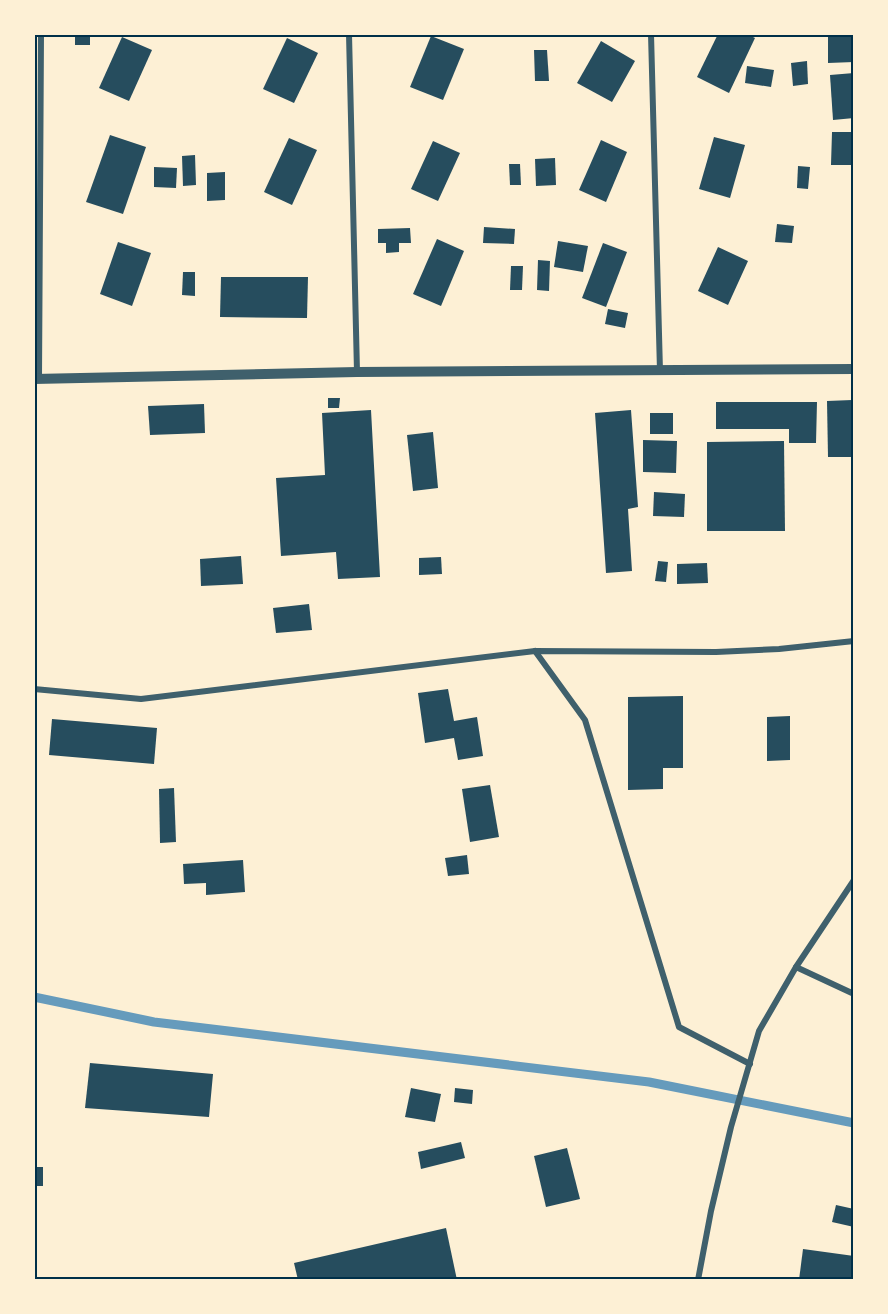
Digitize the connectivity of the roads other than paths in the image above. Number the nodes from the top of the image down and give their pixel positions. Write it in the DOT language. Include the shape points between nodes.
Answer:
graph roads {
  1 [pos="41,34"];
  2 [pos="349,34"];
  3 [pos="651,34"];
  4 [pos="854,369"];
  5 [pos="660,371"];
  6 [pos="357,372"];
  7 [pos="37,379"];
  8 [pos="854,641"];
  9 [pos="535,651"];
  10 [pos="34,689"];
  11 [pos="854,880"];
  12 [pos="796,967"];
  13 [pos="854,994"];
  14 [pos="750,1064"];
  15 [pos="698,1280"];
  1 -- 7 [label="street"];
  2 -- 6 [label="street"];
  3 -- 5 [label="street"];
  4 -- 5 [label="street"];
  5 -- 6 [label="street"];
  6 -- 7 [label="street"];
  8 -- 9 [label="street" via="716,652"];
  9 -- 10 [label="street" via="141,699"];
  9 -- 14 [label="street" via="585,720 679,1027"];
  11 -- 12 [label="street"];
  12 -- 13 [label="street"];
  12 -- 14 [label="street" via="759,1031"];
  14 -- 15 [label="street" via="731,1127"];
}
